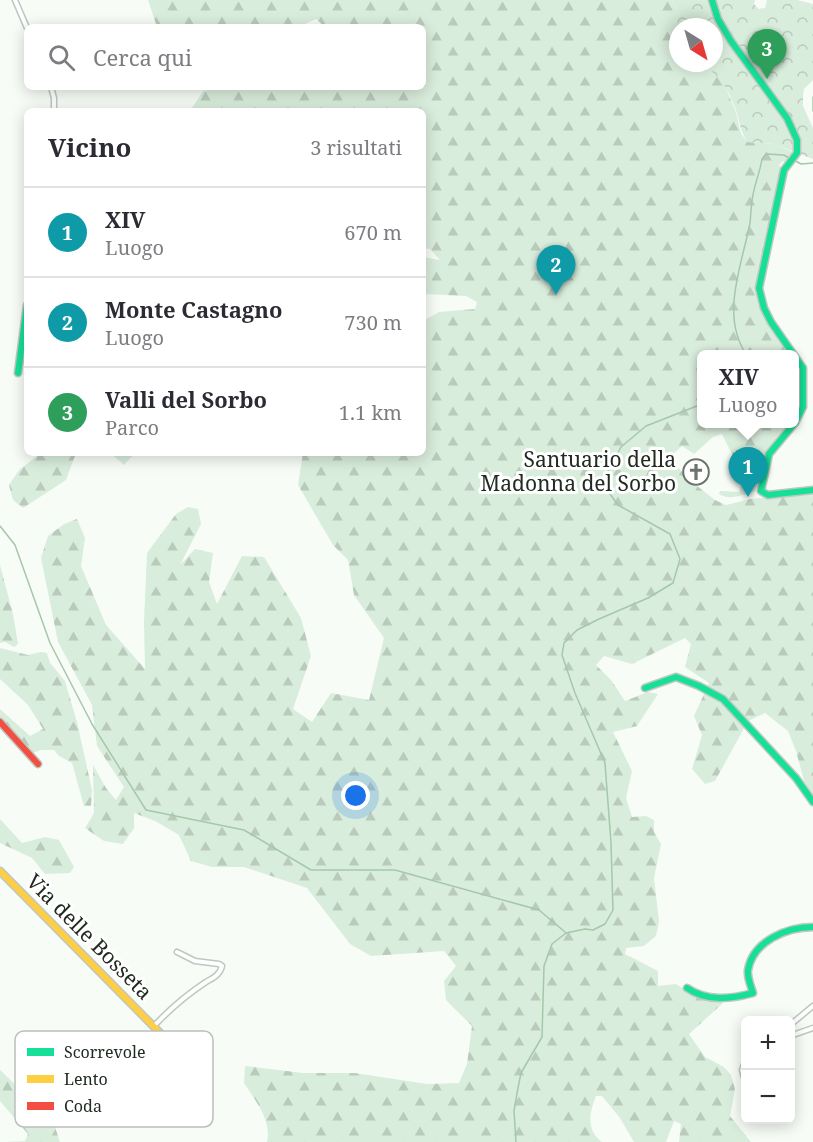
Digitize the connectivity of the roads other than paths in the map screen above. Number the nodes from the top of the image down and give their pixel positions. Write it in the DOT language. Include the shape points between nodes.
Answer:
graph roads {
  1 [pos="15,0"];
  2 [pos="712,0"];
  3 [pos="25,24"];
  4 [pos="52,90"];
  5 [pos="54,108"];
  6 [pos="24,328"];
  7 [pos="790,350"];
  8 [pos="799,362"];
  9 [pos="18,373"];
  10 [pos="799,414"];
  11 [pos="790,428"];
  12 [pos="813,490"];
  13 [pos="645,688"];
  14 [pos="0,722"];
  15 [pos="38,764"];
  16 [pos="813,802"];
  17 [pos="0,871"];
  18 [pos="813,927"];
  19 [pos="177,952"];
  20 [pos="687,988"];
  21 [pos="813,1005"];
  22 [pos="795,1020"];
  23 [pos="154,1027"];
  24 [pos="813,1028"];
  25 [pos="158,1031"];
  26 [pos="795,1034"];
  1 -- 3 [label="street"];
  2 -- 7 [label="street" via="731,41 787,118 798,144 778,193 759,288 771,322"];
  4 -- 5 [label="street"];
  6 -- 9 [label="street"];
  8 -- 10 [label="street" via="803,368 803,407"];
  11 -- 12 [label="street" via="769,454 760,491 768,495"];
  13 -- 16 [label="street" via="676,678 723,699"];
  14 -- 15 [label="street"];
  17 -- 23 [label="street, Via delle Bosseta"];
  18 -- 20 [label="street" via="791,928 758,952 748,970 753,993 708,997"];
  19 -- 23 [label="street, Via delle Bosseta" via="198,962 219,964 222,970 180,1000"];
  21 -- 22 [label="street"];
  23 -- 25 [label="street, Via delle Bosseta"];
  24 -- 26 [label="street"];
}
